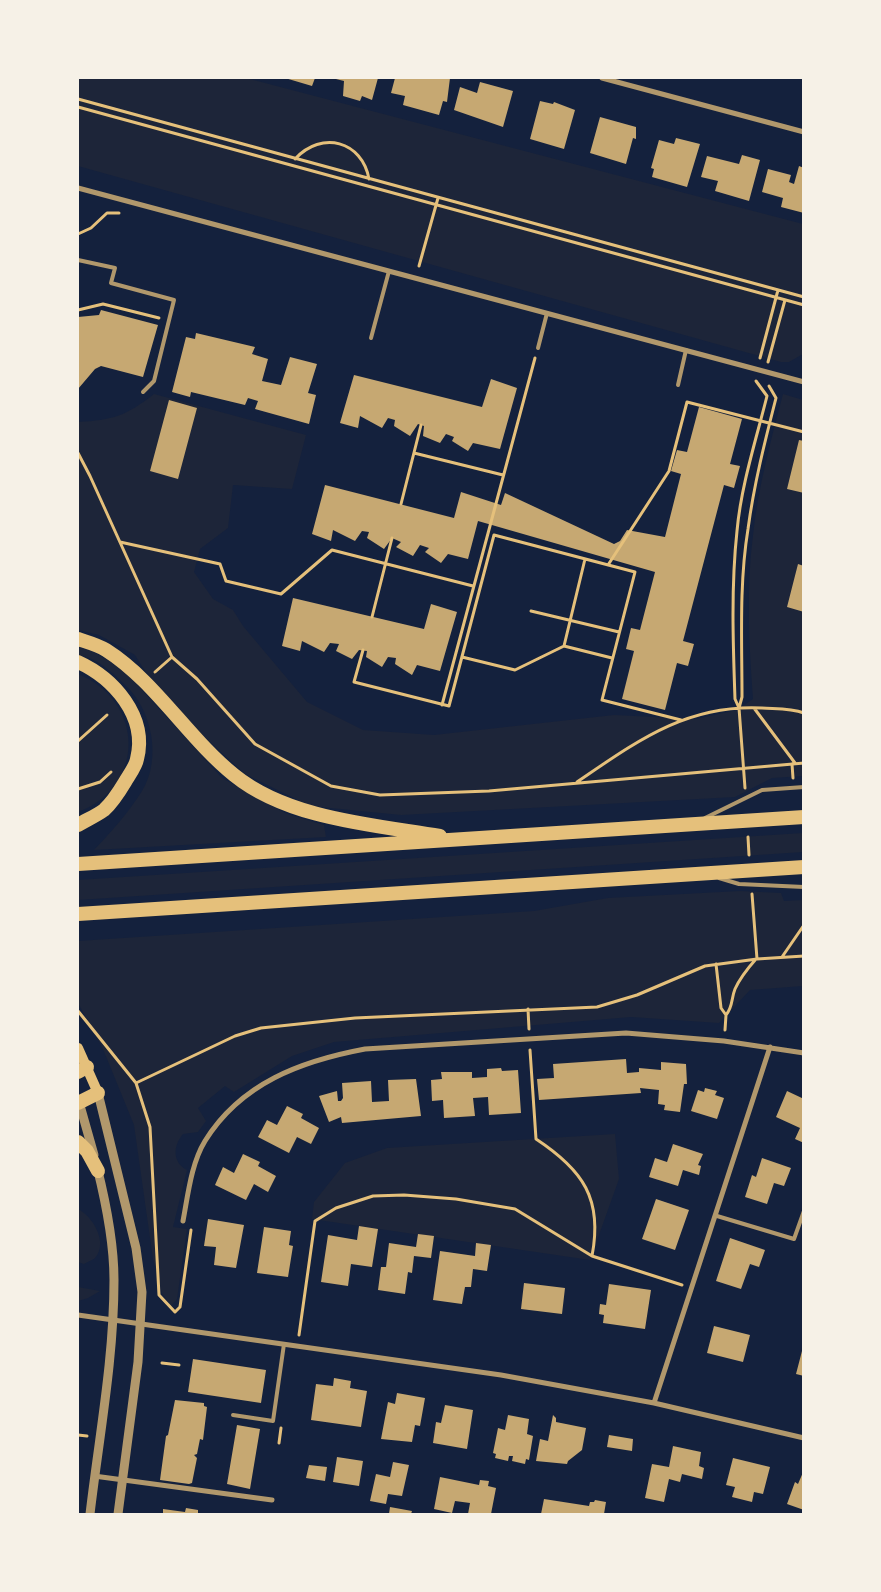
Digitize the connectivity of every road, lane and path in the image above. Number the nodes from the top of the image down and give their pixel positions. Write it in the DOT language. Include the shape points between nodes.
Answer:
graph roads {
  1 [pos="602,78"];
  2 [pos="625,80"];
  3 [pos="78,99"];
  4 [pos="78,107"];
  5 [pos="804,132"];
  6 [pos="295,158"];
  7 [pos="369,179"];
  8 [pos="78,190"];
  9 [pos="438,198"];
  10 [pos="436,206"];
  11 [pos="78,260"];
  12 [pos="419,266"];
  13 [pos="389,271"];
  14 [pos="778,290"];
  15 [pos="776,297"];
  16 [pos="804,297"];
  17 [pos="785,300"];
  18 [pos="804,305"];
  19 [pos="78,310"];
  20 [pos="547,313"];
  21 [pos="169,321"];
  22 [pos="371,338"];
  23 [pos="538,348"];
  24 [pos="686,350"];
  25 [pos="760,358"];
  26 [pos="769,361"];
  27 [pos="756,377"];
  28 [pos="764,381"];
  29 [pos="804,382"];
  30 [pos="678,385"];
  31 [pos="143,392"];
  32 [pos="761,420"];
  33 [pos="770,423"];
  34 [pos="421,425"];
  35 [pos="804,432"];
  36 [pos="78,453"];
  37 [pos="414,453"];
  38 [pos="502,475"];
  39 [pos="401,504"];
  40 [pos="392,538"];
  41 [pos="120,542"];
  42 [pos="585,559"];
  43 [pos="385,564"];
  44 [pos="608,565"];
  45 [pos="474,586"];
  46 [pos="531,611"];
  47 [pos="372,617"];
  48 [pos="570,620"];
  49 [pos="619,632"];
  50 [pos="78,639"];
  51 [pos="564,646"];
  52 [pos="362,650"];
  53 [pos="462,656"];
  54 [pos="172,657"];
  55 [pos="612,658"];
  56 [pos="78,662"];
  57 [pos="151,675"];
  58 [pos="442,705"];
  59 [pos="739,708"];
  60 [pos="754,708"];
  61 [pos="804,713"];
  62 [pos="107,714"];
  63 [pos="681,720"];
  64 [pos="740,727"];
  65 [pos="78,741"];
  66 [pos="799,763"];
  67 [pos="115,764"];
  68 [pos="794,780"];
  69 [pos="576,783"];
  70 [pos="804,787"];
  71 [pos="78,789"];
  72 [pos="804,817"];
  73 [pos="692,824"];
  74 [pos="78,825"];
  75 [pos="463,840"];
  76 [pos="78,864"];
  77 [pos="804,867"];
  78 [pos="702,874"];
  79 [pos="804,887"];
  80 [pos="78,914"];
  81 [pos="804,925"];
  82 [pos="755,934"];
  83 [pos="804,956"];
  84 [pos="782,957"];
  85 [pos="756,959"];
  86 [pos="716,964"];
  87 [pos="78,1011"];
  88 [pos="726,1015"];
  89 [pos="724,1040"];
  90 [pos="770,1047"];
  91 [pos="78,1048"];
  92 [pos="530,1051"];
  93 [pos="804,1053"];
  94 [pos="82,1069"];
  95 [pos="136,1083"];
  96 [pos="98,1093"];
  97 [pos="78,1102"];
  98 [pos="78,1142"];
  99 [pos="98,1171"];
  100 [pos="185,1208"];
  101 [pos="804,1211"];
  102 [pos="717,1216"];
  103 [pos="183,1221"];
  104 [pos="592,1256"];
  105 [pos="692,1289"];
  106 [pos="78,1315"];
  107 [pos="113,1320"];
  108 [pos="140,1325"];
  109 [pos="284,1344"];
  110 [pos="297,1346"];
  111 [pos="162,1363"];
  112 [pos="179,1365"];
  113 [pos="654,1403"];
  114 [pos="232,1415"];
  115 [pos="280,1430"];
  116 [pos="78,1434"];
  117 [pos="90,1437"];
  118 [pos="804,1438"];
  119 [pos="280,1442"];
  120 [pos="94,1476"];
  121 [pos="123,1480"];
  122 [pos="272,1500"];
  123 [pos="90,1514"];
  124 [pos="118,1514"];
  1 -- 2 [label="street"];
  2 -- 5 [label="street"];
  3 -- 6 [label="path"];
  4 -- 10 [label="path"];
  6 -- 7 [label="path"];
  6 -- 7 [label="path" via="316,143 342,144 362,158"];
  7 -- 9 [label="path"];
  8 -- 13 [label="street"];
  9 -- 10 [label="path"];
  9 -- 14 [label="path"];
  10 -- 12 [label="path"];
  10 -- 15 [label="path"];
  11 -- 21 [label="lane" via="115,268 111,283 174,300"];
  13 -- 20 [label="street"];
  13 -- 22 [label="lane"];
  14 -- 15 [label="path"];
  14 -- 16 [label="path"];
  15 -- 17 [label="path"];
  15 -- 25 [label="path"];
  17 -- 18 [label="path"];
  17 -- 26 [label="path"];
  19 -- 21 [label="path" via="103,304"];
  20 -- 23 [label="lane"];
  20 -- 24 [label="street"];
  21 -- 31 [label="lane" via="154,380"];
  23 -- 38 [label="path"];
  24 -- 29 [label="street"];
  24 -- 30 [label="lane"];
  27 -- 32 [label="path" via="756,383 768,396"];
  28 -- 33 [label="path" via="775,392 776,398"];
  32 -- 33 [label="path"];
  32 -- 44 [label="path" via="688,402 669,471"];
  32 -- 59 [label="path" via="737,529 732,615 734,699"];
  33 -- 35 [label="path"];
  33 -- 59 [label="path" via="747,530 742,697"];
  34 -- 37 [label="path"];
  36 -- 41 [label="path"];
  37 -- 38 [label="path"];
  37 -- 39 [label="path"];
  38 -- 45 [label="path"];
  40 -- 43 [label="path"];
  41 -- 43 [label="path" via="220,564 226,581 282,594 332,550"];
  41 -- 54 [label="path"];
  42 -- 44 [label="path"];
  42 -- 48 [label="path"];
  42 -- 53 [label="path" via="494,535"];
  43 -- 45 [label="path"];
  43 -- 47 [label="path"];
  44 -- 49 [label="path" via="635,572"];
  45 -- 58 [label="path"];
  46 -- 48 [label="path"];
  48 -- 49 [label="path"];
  48 -- 51 [label="path"];
  49 -- 55 [label="path"];
  50 -- 75 [label="highway" via="104,649 127,665 210,754 258,792 291,806 344,820"];
  51 -- 53 [label="path" via="515,670"];
  51 -- 55 [label="path"];
  52 -- 58 [label="path" via="354,682"];
  53 -- 58 [label="path" via="449,706"];
  54 -- 57 [label="path"];
  54 -- 69 [label="path" via="255,744 331,786 380,795 489,791"];
  55 -- 63 [label="path" via="602,700"];
  56 -- 74 [label="highway" via="101,675 124,698 138,736 137,759 117,796 104,809"];
  59 -- 60 [label="path"];
  59 -- 63 [label="path"];
  59 -- 64 [label="path"];
  60 -- 61 [label="path"];
  60 -- 66 [label="path"];
  62 -- 65 [label="path"];
  63 -- 69 [label="path" via="637,742"];
  66 -- 68 [label="path"];
  66 -- 69 [label="path"];
  67 -- 71 [label="path" via="100,782"];
  70 -- 73 [label="lane" via="762,790"];
  72 -- 73 [label="highway"];
  73 -- 75 [label="highway"];
  75 -- 76 [label="highway"];
  77 -- 78 [label="highway"];
  78 -- 79 [label="lane" via="739,884"];
  78 -- 80 [label="highway"];
  81 -- 84 [label="path"];
  82 -- 85 [label="path"];
  83 -- 84 [label="path"];
  84 -- 85 [label="path"];
  85 -- 86 [label="path"];
  85 -- 88 [label="path" via="741,978"];
  86 -- 88 [label="path" via="721,1008"];
  86 -- 95 [label="path" via="693,969 637,995 597,1008 355,1018 261,1028 235,1036"];
  87 -- 95 [label="path"];
  88 -- 89 [label="path"];
  89 -- 90 [label="street"];
  89 -- 100 [label="street" via="626,1033 364,1049 306,1062 276,1076 224,1116 204,1142"];
  90 -- 93 [label="street"];
  90 -- 102 [label="street"];
  91 -- 94 [label="main road"];
  92 -- 104 [label="path" via="536,1139 558,1154 590,1192 596,1234"];
  94 -- 96 [label="main road"];
  95 -- 100 [label="path" via="150,1127 159,1295 175,1312 180,1307 192,1226"];
  96 -- 97 [label="highway"];
  96 -- 108 [label="street" via="138,1261 142,1292"];
  97 -- 99 [label="street"];
  98 -- 99 [label="highway"];
  99 -- 107 [label="street" via="114,1279"];
  100 -- 103 [label="street"];
  101 -- 102 [label="lane" via="794,1239"];
  102 -- 105 [label="street"];
  104 -- 105 [label="path"];
  104 -- 110 [label="path" via="515,1209 404,1194 374,1196 336,1208 315,1221"];
  105 -- 113 [label="street"];
  106 -- 107 [label="street"];
  107 -- 108 [label="street"];
  107 -- 120 [label="street"];
  108 -- 109 [label="street"];
  108 -- 121 [label="street"];
  109 -- 110 [label="street"];
  109 -- 114 [label="lane" via="273,1420"];
  110 -- 113 [label="street" via="492,1373"];
  111 -- 112 [label="path"];
  113 -- 118 [label="street"];
  115 -- 119 [label="path"];
  116 -- 117 [label="path"];
  120 -- 121 [label="street"];
  120 -- 123 [label="street"];
  121 -- 122 [label="street"];
  121 -- 124 [label="street"];
}
